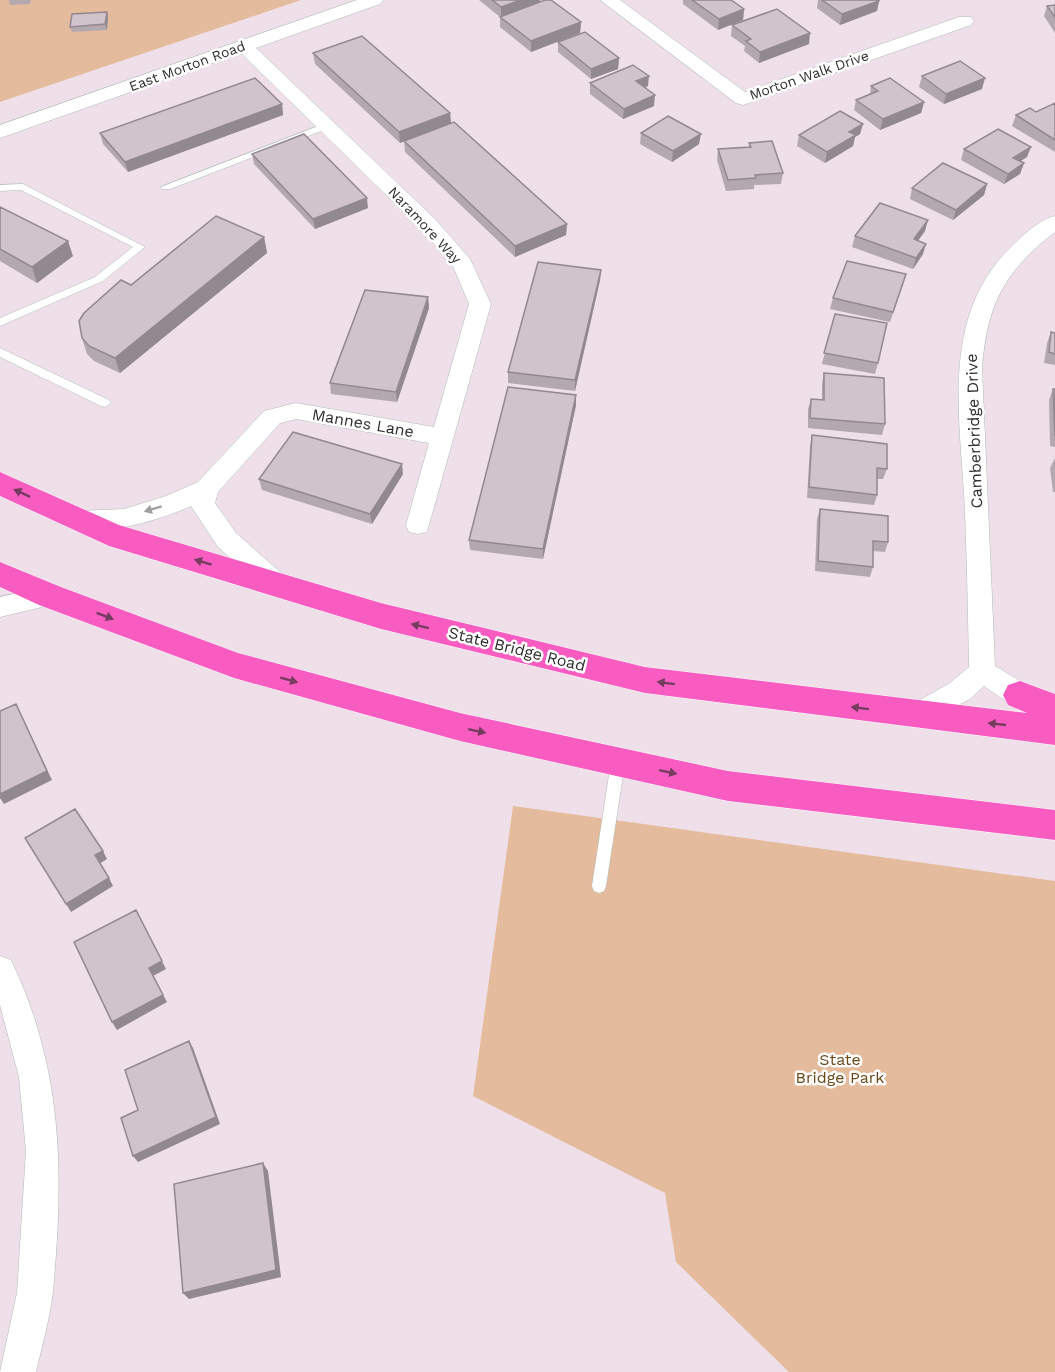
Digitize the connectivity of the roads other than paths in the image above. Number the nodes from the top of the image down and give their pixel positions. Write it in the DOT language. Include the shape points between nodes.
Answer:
graph roads {
  1 [pos="374,0"];
  2 [pos="609,0"];
  3 [pos="965,21"];
  4 [pos="244,46"];
  5 [pos="326,126"];
  6 [pos="0,132"];
  7 [pos="166,187"];
  8 [pos="0,188"];
  9 [pos="1055,222"];
  10 [pos="0,322"];
  11 [pos="0,352"];
  12 [pos="105,403"];
  13 [pos="443,437"];
  14 [pos="0,483"];
  15 [pos="207,488"];
  16 [pos="80,520"];
  17 [pos="418,525"];
  18 [pos="0,574"];
  19 [pos="279,586"];
  20 [pos="50,596"];
  21 [pos="0,607"];
  22 [pos="982,671"];
  23 [pos="1020,695"];
  24 [pos="1055,708"];
  25 [pos="918,715"];
  26 [pos="1055,731"];
  27 [pos="618,762"];
  28 [pos="1055,825"];
  29 [pos="599,886"];
  30 [pos="0,970"];
  31 [pos="18,1372"];
  1 -- 4 [label="street, East Morton Road"];
  2 -- 3 [label="street, Morton Walk Drive" via="743,99"];
  4 -- 5 [label="street, Naramore Way"];
  4 -- 6 [label="street, East Morton Road"];
  5 -- 7 [label="lane"];
  5 -- 13 [label="street, Naramore Way" via="428,224 463,264 480,304"];
  8 -- 10 [label="lane" via="23,187 140,247 99,279"];
  9 -- 22 [label="street, Camberbridge Drive" via="1006,263 985,298 972,343"];
  11 -- 12 [label="lane"];
  13 -- 15 [label="street, Mannes Lane" via="296,411 272,417"];
  13 -- 17 [label="street, Naramore Way"];
  16 -- 14 [label="highway, State Bridge Road, one-way"];
  15 -- 16 [label="street, one-way" via="124,518"];
  15 -- 19 [label="street" via="202,504 226,540"];
  19 -- 16 [label="highway, State Bridge Road, one-way" via="109,534"];
  18 -- 20 [label="highway"];
  25 -- 19 [label="highway, State Bridge Road, one-way" via="645,680 381,616"];
  20 -- 21 [label="street"];
  20 -- 27 [label="highway, one-way" via="234,665 460,727"];
  22 -- 23 [label="street"];
  22 -- 25 [label="street" via="960,691"];
  23 -- 24 [label="highway"];
  26 -- 25 [label="highway, State Bridge Road, one-way"];
  27 -- 28 [label="highway, one-way" via="728,786"];
  27 -- 29 [label="lane"];
  30 -- 31 [label="street" via="15,1002 34,1077 43,1151 35,1293"];
}
